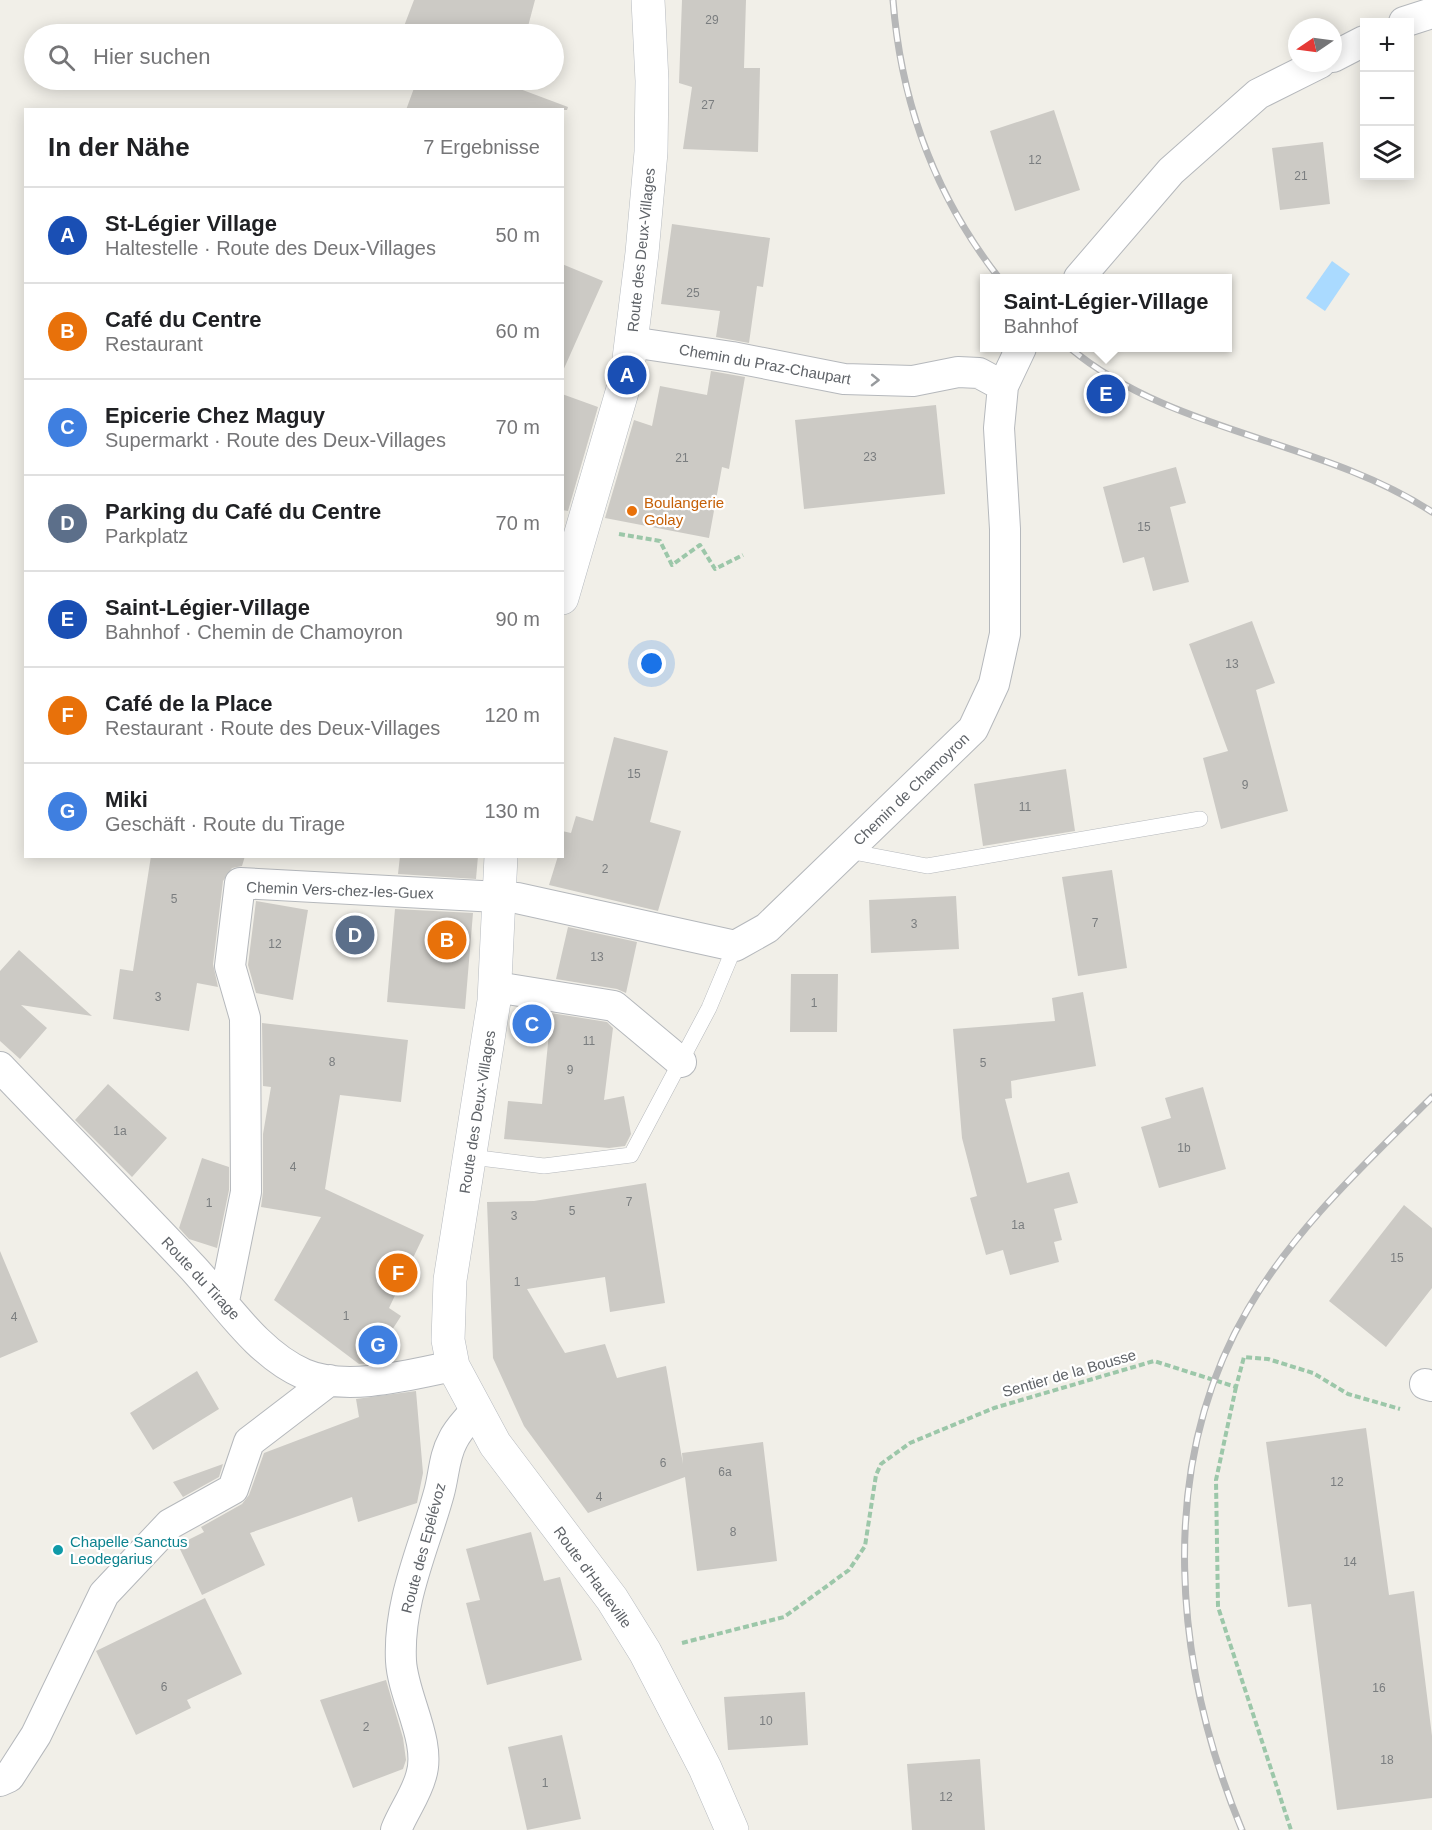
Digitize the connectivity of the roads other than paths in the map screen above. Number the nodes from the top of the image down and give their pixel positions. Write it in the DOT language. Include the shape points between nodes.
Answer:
graph roads {
  1 [pos="648,0"];
  2 [pos="1432,13"];
  3 [pos="1414,19"];
  4 [pos="1360,44"];
  5 [pos="1342,52"];
  6 [pos="1302,72"];
  7 [pos="1083,274"];
  8 [pos="631,342"];
  9 [pos="1019,352"];
  10 [pos="1003,386"];
  11 [pos="564,591"];
  12 [pos="1200,819"];
  13 [pos="848,852"];
  14 [pos="501,858"];
  15 [pos="500,897"];
  16 [pos="735,946"];
  17 [pos="496,987"];
  18 [pos="681,1062"];
  19 [pos="0,1067"];
  20 [pos="471,1157"];
  21 [pos="224,1301"];
  22 [pos="453,1366"];
  23 [pos="330,1380"];
  24 [pos="475,1411"];
  25 [pos="0,1781"];
  26 [pos="396,1830"];
  27 [pos="732,1830"];
  1 -- 8 [label="main road, Route des Deux-Villages" via="651,152"];
  2 -- 3 [label="street"];
  4 -- 5 [label="street"];
  6 -- 7 [label="street" via="1257,94 1171,171"];
  8 -- 10 [label="street, Chemin du Praz-Chaupart, one-way" via="844,379 913,381 969,372"];
  8 -- 11 [label="main road, Route des Deux-Villages" via="627,375"];
  9 -- 10 [label="street, Chemin de Chamoyron"];
  10 -- 13 [label="street, Chemin de Chamoyron" via="999,428 1005,529 1005,633 994,684 973,729"];
  12 -- 13 [label="lane" via="927,866"];
  13 -- 16 [label="street, Chemin de Chamoyron" via="767,928"];
  14 -- 15 [label="main road, Route des Deux-Villages"];
  15 -- 16 [label="street" via="530,900"];
  15 -- 17 [label="main road, Route des Deux-Villages"];
  15 -- 21 [label="street, Chemin Vers-chez-les-Guex" via="240,883 230,966 245,1018 246,1192"];
  16 -- 18 [label="lane"];
  17 -- 18 [label="street" via="614,1006"];
  17 -- 20 [label="main road, Route des Deux-Villages"];
  18 -- 20 [label="lane" via="631,1155 544,1166"];
  19 -- 21 [label="street, Route du Tirage"];
  20 -- 22 [label="main road, Route des Deux-Villages" via="450,1280 448,1340"];
  21 -- 23 [label="street, Route du Tirage" via="253,1336 282,1362 306,1375"];
  22 -- 23 [label="street, Route du Tirage" via="390,1378"];
  22 -- 24 [label="main road, Route d'Hauteville"];
  23 -- 25 [label="street" via="249,1442 233,1488 170,1524 104,1594 36,1734 9,1777"];
  24 -- 26 [label="street, Route des Epélévoz" via="448,1449 405,1612 403,1681 423,1755 421,1776"];
  24 -- 27 [label="main road, Route d'Hauteville" via="495,1444 612,1599 645,1652"];
}
